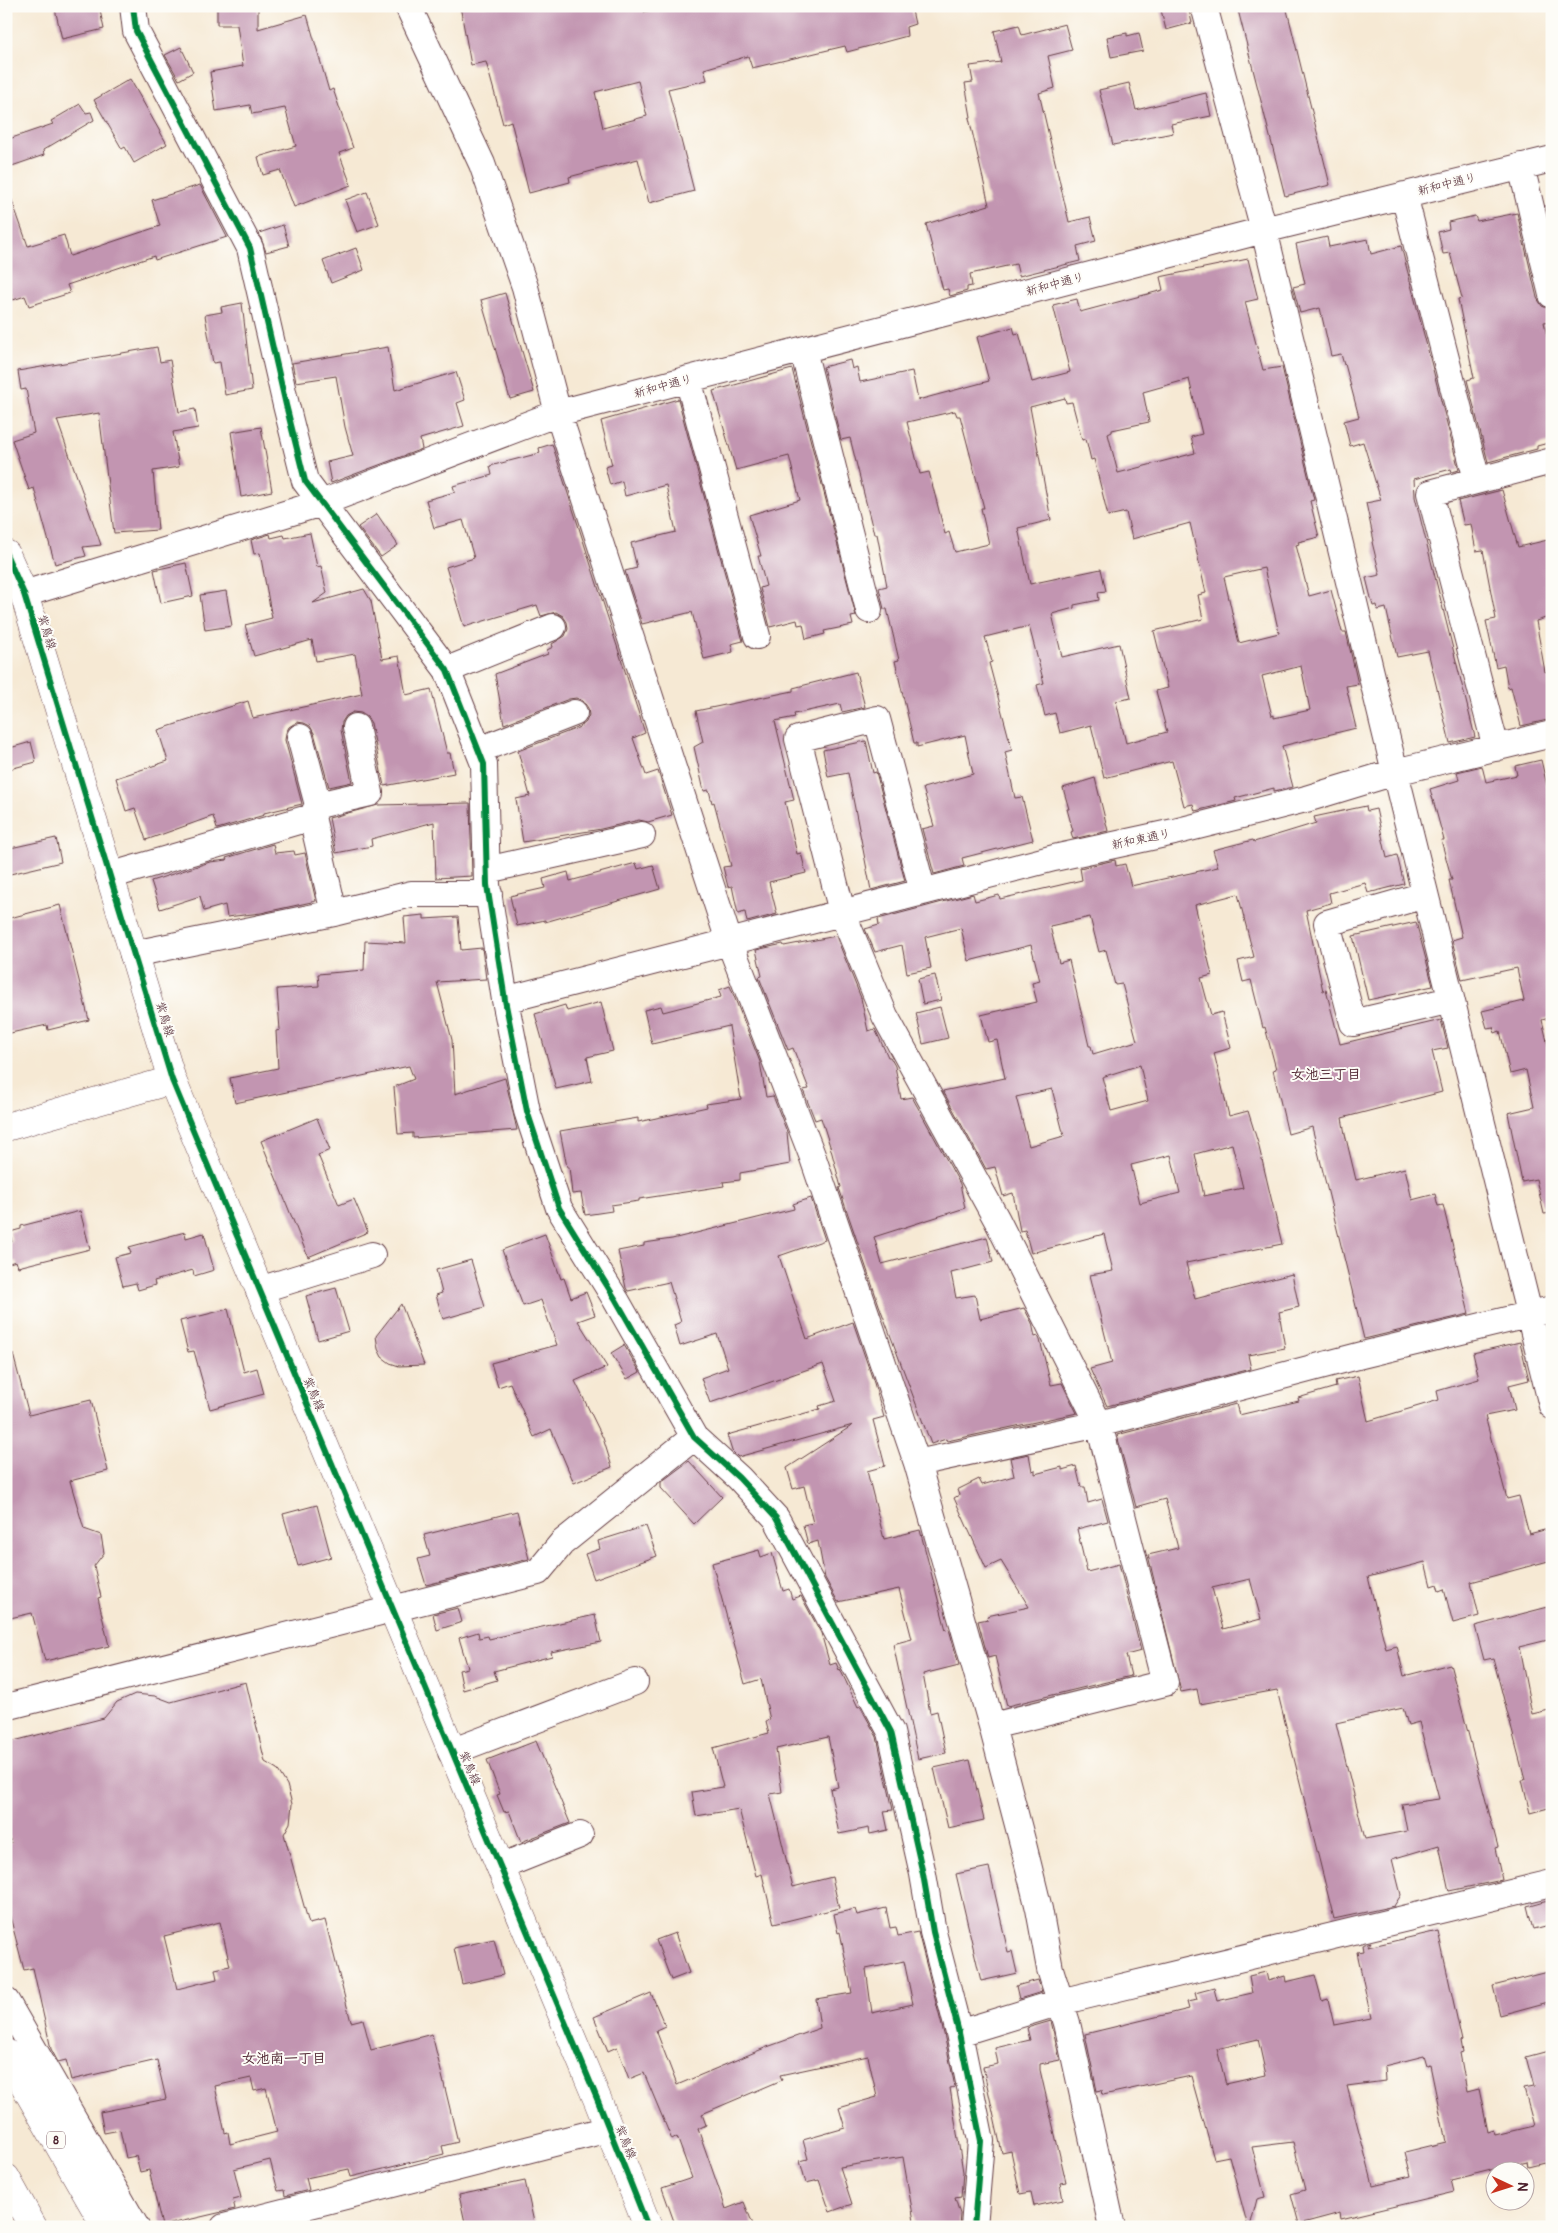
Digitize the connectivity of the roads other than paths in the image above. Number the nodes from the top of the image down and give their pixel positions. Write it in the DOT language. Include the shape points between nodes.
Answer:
graph roads {
  1 [pos="133,6"];
  2 [pos="408,6"];
  3 [pos="1204,6"];
  4 [pos="1552,158"];
  5 [pos="1521,166"];
  6 [pos="1404,195"];
  7 [pos="1264,230"];
  8 [pos="1552,296"];
  9 [pos="803,350"];
  10 [pos="688,380"];
  11 [pos="558,413"];
  12 [pos="1552,461"];
  13 [pos="1477,480"];
  14 [pos="321,503"];
  15 [pos="6,554"];
  16 [pos="24,594"];
  17 [pos="869,610"];
  18 [pos="553,627"];
  19 [pos="757,636"];
  20 [pos="447,670"];
  21 [pos="574,713"];
  22 [pos="356,727"];
  23 [pos="1552,734"];
  24 [pos="300,737"];
  25 [pos="1496,748"];
  26 [pos="479,750"];
  27 [pos="1395,772"];
  28 [pos="315,811"];
  29 [pos="642,835"];
  30 [pos="109,876"];
  31 [pos="488,882"];
  32 [pos="923,892"];
  33 [pos="1425,895"];
  34 [pos="842,912"];
  35 [pos="334,913"];
  36 [pos="729,941"];
  37 [pos="133,954"];
  38 [pos="505,1000"];
  39 [pos="1451,1000"];
  40 [pos="172,1080"];
  41 [pos="6,1127"];
  42 [pos="372,1254"];
  43 [pos="259,1290"];
  44 [pos="1540,1312"];
  45 [pos="1552,1406"];
  46 [pos="1099,1424"];
  47 [pos="694,1437"];
  48 [pos="917,1463"];
  49 [pos="391,1609"];
  50 [pos="636,1682"];
  51 [pos="6,1707"];
  52 [pos="992,1726"];
  53 [pos="451,1752"];
  54 [pos="580,1835"];
  55 [pos="500,1867"];
  56 [pos="1552,1883"];
  57 [pos="6,2000"];
  58 [pos="1060,2002"];
  59 [pos="959,2033"];
  60 [pos="6,2053"];
  61 [pos="609,2129"];
  62 [pos="6,2178"];
  63 [pos="33,2227"];
  64 [pos="106,2227"];
  65 [pos="136,2227"];
  66 [pos="224,2227"];
  67 [pos="648,2227"];
  68 [pos="974,2227"];
  69 [pos="1112,2227"];
  1 -- 14 [label="street" via="136,31 250,248 305,481"];
  2 -- 11 [label="street" via="482,164 525,287"];
  3 -- 7 [label="street"];
  4 -- 5 [label="street, 新和中通り"];
  5 -- 6 [label="street, 新和中通り"];
  5 -- 8 [label="street"];
  6 -- 7 [label="street, 新和中通り"];
  6 -- 13 [label="street"];
  7 -- 9 [label="street, 新和中通り"];
  7 -- 27 [label="street"];
  9 -- 10 [label="street, 新和中通り"];
  9 -- 17 [label="street"];
  10 -- 11 [label="street, 新和中通り"];
  10 -- 19 [label="street"];
  11 -- 14 [label="street, 新和中通り"];
  11 -- 36 [label="street"];
  12 -- 13 [label="street"];
  13 -- 25 [label="street" via="1430,493"];
  14 -- 16 [label="street, 新和中通り"];
  14 -- 20 [label="street"];
  15 -- 16 [label="main road, 紫鳥線"];
  16 -- 30 [label="main road, 紫鳥線"];
  18 -- 20 [label="street"];
  20 -- 26 [label="street"];
  21 -- 26 [label="street"];
  22 -- 28 [label="street" via="370,793"];
  23 -- 25 [label="street, 新和東通り"];
  24 -- 28 [label="street"];
  25 -- 27 [label="street, 新和東通り"];
  26 -- 31 [label="street" via="484,764"];
  27 -- 32 [label="street, 新和東通り" via="1174,832 1054,858"];
  27 -- 33 [label="street"];
  28 -- 30 [label="street"];
  28 -- 35 [label="street"];
  29 -- 31 [label="street"];
  30 -- 37 [label="main road, 紫鳥線"];
  31 -- 35 [label="street" via="412,894"];
  31 -- 38 [label="street"];
  32 -- 34 [label="street, 新和東通り"];
  32 -- 34 [label="street" via="877,719 798,739"];
  33 -- 39 [label="street"];
  33 -- 39 [label="street" via="1327,923 1352,1023"];
  34 -- 36 [label="street, 新和東通り"];
  34 -- 46 [label="street" via="885,1016 997,1220"];
  35 -- 37 [label="street"];
  36 -- 38 [label="street, 新和東通り"];
  36 -- 48 [label="street" via="812,1154"];
  37 -- 40 [label="main road, 紫鳥線"];
  38 -- 47 [label="street" via="527,1111 559,1208"];
  39 -- 44 [label="street"];
  40 -- 41 [label="main road"];
  40 -- 43 [label="main road, 紫鳥線"];
  42 -- 43 [label="street"];
  43 -- 49 [label="main road, 紫鳥線"];
  44 -- 45 [label="street"];
  44 -- 46 [label="street" via="1362,1354"];
  46 -- 48 [label="street"];
  46 -- 52 [label="street" via="1165,1683"];
  47 -- 49 [label="street" via="562,1543 538,1572"];
  47 -- 59 [label="street" via="776,1518 891,1732 933,1932"];
  48 -- 52 [label="street"];
  49 -- 51 [label="street"];
  49 -- 53 [label="main road, 紫鳥線"];
  50 -- 53 [label="street"];
  52 -- 58 [label="street"];
  53 -- 55 [label="main road, 紫鳥線"];
  54 -- 55 [label="street"];
  55 -- 61 [label="main road, 紫鳥線"];
  56 -- 58 [label="street"];
  57 -- 65 [label="street"];
  58 -- 59 [label="street"];
  58 -- 69 [label="street"];
  59 -- 68 [label="street" via="981,2141"];
  60 -- 64 [label="main road, 8"];
  61 -- 66 [label="street"];
  61 -- 67 [label="main road, 紫鳥線"];
  62 -- 63 [label="main road"];
}
